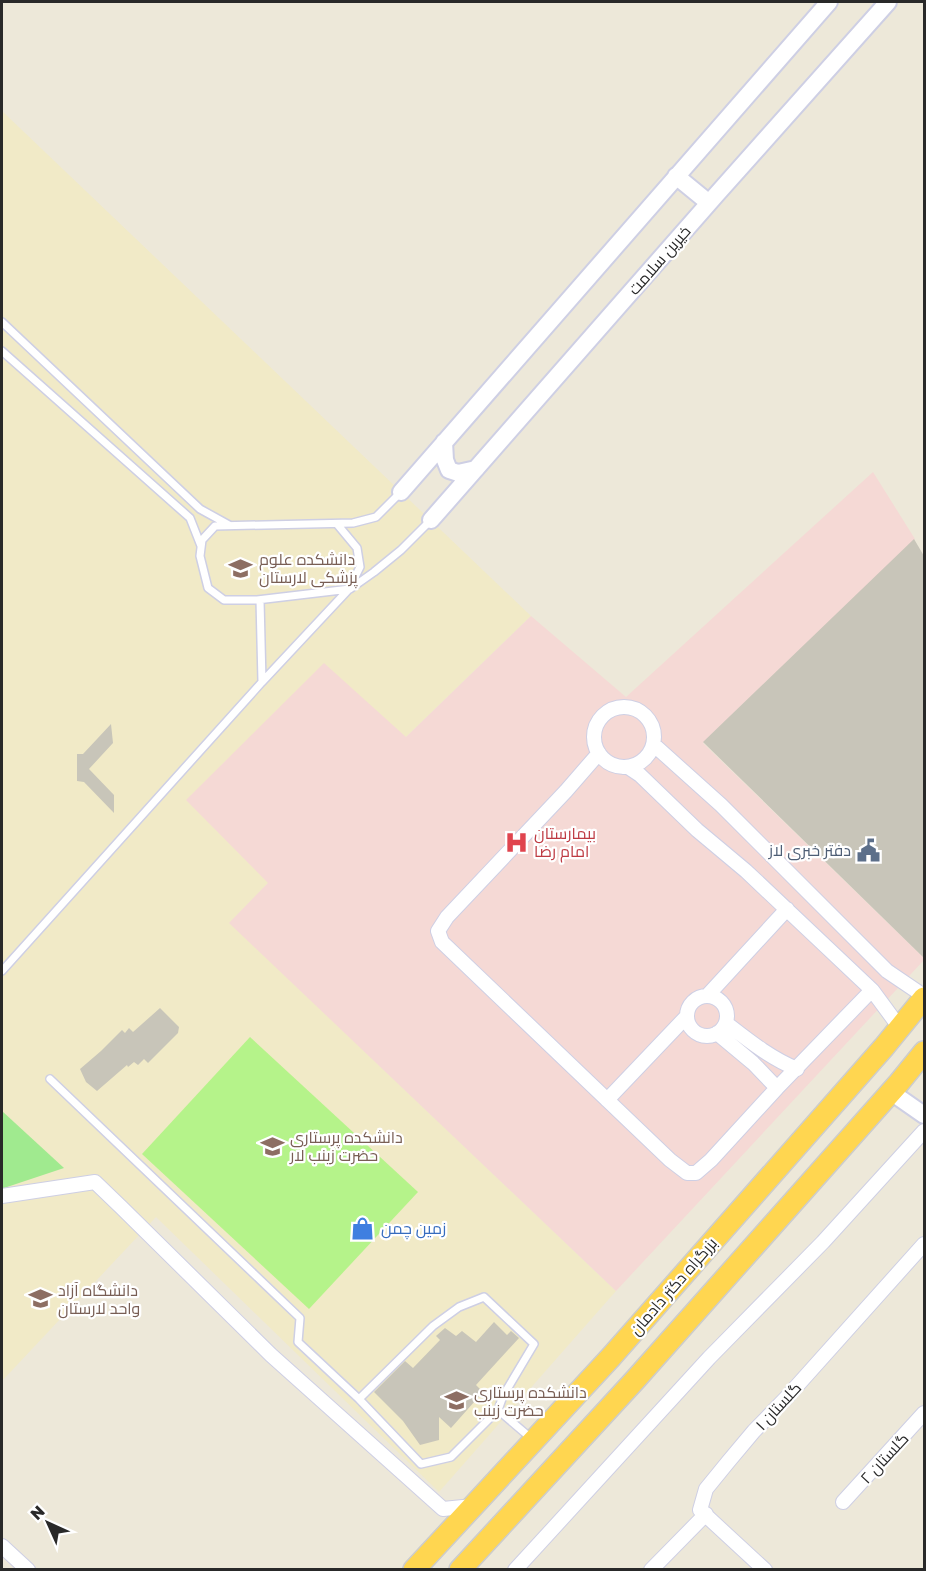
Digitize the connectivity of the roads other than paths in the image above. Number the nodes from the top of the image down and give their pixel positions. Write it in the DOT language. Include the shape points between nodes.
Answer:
graph roads {
  1 [pos="829,2"];
  2 [pos="888,2"];
  3 [pos="676,176"];
  4 [pos="709,203"];
  5 [pos="2,322"];
  6 [pos="3,356"];
  7 [pos="444,442"];
  8 [pos="476,469"];
  9 [pos="401,492"];
  10 [pos="431,520"];
  11 [pos="337,524"];
  12 [pos="231,526"];
  13 [pos="201,547"];
  14 [pos="349,589"];
  15 [pos="260,600"];
  16 [pos="262,682"];
  17 [pos="653,744"];
  18 [pos="599,753"];
  19 [pos="623,767"];
  20 [pos="787,909"];
  21 [pos="2,971"];
  22 [pos="872,990"];
  23 [pos="707,996"];
  24 [pos="924,997"];
  25 [pos="687,1016"];
  26 [pos="721,1028"];
  27 [pos="900,1028"];
  28 [pos="924,1052"];
  29 [pos="797,1069"];
  30 [pos="50,1078"];
  31 [pos="777,1088"];
  32 [pos="891,1092"];
  33 [pos="607,1100"];
  34 [pos="924,1115"];
  35 [pos="924,1131"];
  36 [pos="2,1196"];
  37 [pos="924,1244"];
  38 [pos="611,1357"];
  39 [pos="636,1380"];
  40 [pos="359,1399"];
  41 [pos="498,1410"];
  42 [pos="924,1413"];
  43 [pos="533,1441"];
  44 [pos="843,1502"];
  45 [pos="473,1506"];
  46 [pos="706,1514"];
  47 [pos="2,1546"];
  48 [pos="28,1569"];
  49 [pos="414,1569"];
  50 [pos="460,1569"];
  51 [pos="515,1569"];
  52 [pos="651,1569"];
  53 [pos="765,1569"];
  1 -- 3 [label="street"];
  2 -- 4 [label="street, خیرین سلامت"];
  3 -- 4 [label="street"];
  3 -- 7 [label="street"];
  4 -- 8 [label="street, خیرین سلامت"];
  5 -- 12 [label="lane" via="200,509"];
  6 -- 13 [label="lane" via="190,518"];
  7 -- 8 [label="street" via="449,470 458,473"];
  7 -- 9 [label="street"];
  8 -- 10 [label="street, خیرین سلامت"];
  9 -- 11 [label="lane" via="376,517"];
  10 -- 14 [label="lane" via="375,572"];
  11 -- 12 [label="lane"];
  11 -- 14 [label="lane" via="357,548 360,567"];
  12 -- 13 [label="lane" via="215,526 202,540"];
  13 -- 15 [label="lane" via="208,588 224,600"];
  14 -- 15 [label="lane"];
  14 -- 16 [label="lane"];
  15 -- 16 [label="lane"];
  16 -- 21 [label="lane"];
  17 -- 18 [label="street" via="654,735 646,717 638,711 618,708 602,717 597,725 595,744"];
  17 -- 19 [label="street" via="642,761"];
  17 -- 24 [label="street" via="887,971"];
  18 -- 19 [label="street" via="605,760"];
  18 -- 33 [label="street" via="438,930 442,942"];
  19 -- 20 [label="street" via="640,775"];
  20 -- 22 [label="street"];
  20 -- 23 [label="street"];
  22 -- 27 [label="street"];
  22 -- 29 [label="street"];
  23 -- 25 [label="street" via="691,1004"];
  23 -- 26 [label="street" via="714,997 727,1010"];
  24 -- 27 [label="highway, بزرگراه دکتر دادمان"];
  25 -- 26 [label="street" via="697,1033 710,1035"];
  25 -- 33 [label="street"];
  26 -- 29 [label="street"];
  26 -- 31 [label="street"];
  27 -- 38 [label="highway, بزرگراه دکتر دادمان"];
  28 -- 32 [label="highway, بزرگراه دکتر دادمان"];
  29 -- 31 [label="street"];
  30 -- 40 [label="lane" via="300,1318 298,1342"];
  31 -- 33 [label="street" via="696,1173 687,1173 670,1160"];
  32 -- 34 [label="street"];
  32 -- 39 [label="highway, بزرگراه دکتر دادمان"];
  35 -- 51 [label="street"];
  36 -- 45 [label="street" via="95,1182 271,1355 443,1509"];
  37 -- 46 [label="street, گلستان ۱" via="706,1489 700,1509"];
  38 -- 39 [label="highway"];
  38 -- 43 [label="highway, بزرگراه دکتر دادمان"];
  39 -- 50 [label="highway, بزرگراه دکتر دادمان"];
  40 -- 41 [label="lane" via="421,1464 451,1456"];
  40 -- 41 [label="lane" via="434,1326 459,1307 484,1297 534,1344"];
  41 -- 43 [label="lane"];
  42 -- 44 [label="street, گلستان ۲"];
  43 -- 45 [label="highway, بزرگراه دکتر دادمان"];
  45 -- 49 [label="highway, بزرگراه دکتر دادمان"];
  46 -- 52 [label="street"];
  46 -- 53 [label="street"];
  47 -- 48 [label="street"];
}
